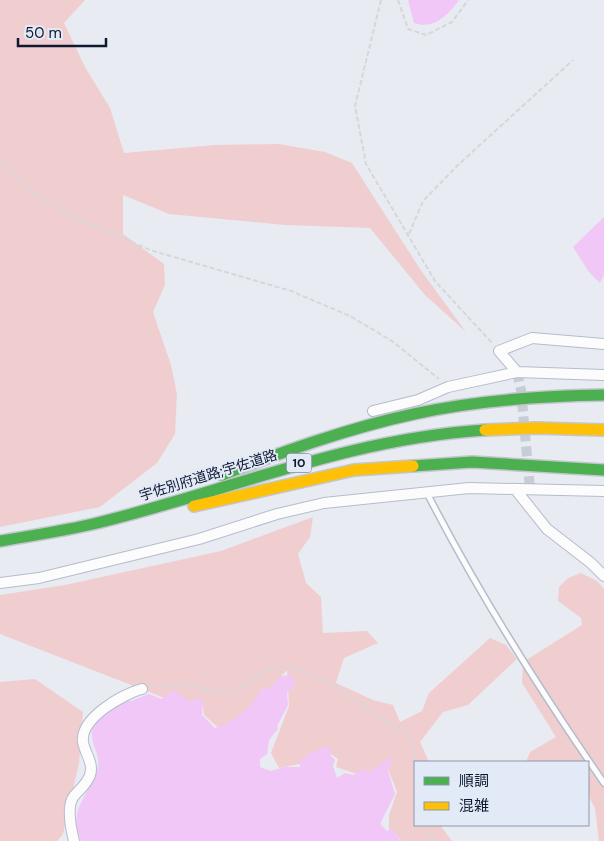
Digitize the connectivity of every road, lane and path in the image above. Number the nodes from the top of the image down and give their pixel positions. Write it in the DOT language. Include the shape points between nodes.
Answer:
graph roads {
  1 [pos="381,0"];
  2 [pos="398,0"];
  3 [pos="468,0"];
  4 [pos="573,60"];
  5 [pos="0,159"];
  6 [pos="409,234"];
  7 [pos="604,344"];
  8 [pos="499,351"];
  9 [pos="517,372"];
  10 [pos="604,375"];
  11 [pos="448,387"];
  12 [pos="604,394"];
  13 [pos="373,411"];
  14 [pos="604,430"];
  15 [pos="604,470"];
  16 [pos="515,488"];
  17 [pos="604,491"];
  18 [pos="426,492"];
  19 [pos="92,524"];
  20 [pos="0,541"];
  21 [pos="604,576"];
  22 [pos="0,583"];
  23 [pos="142,689"];
  24 [pos="416,761"];
  25 [pos="589,761"];
  26 [pos="589,761"];
  27 [pos="604,783"];
  28 [pos="423,826"];
  29 [pos="74,841"];
  30 [pos="435,841"];
  1 -- 6 [label="path" via="356,106 366,164"];
  2 -- 3 [label="path" via="408,29 426,35 452,22"];
  4 -- 6 [label="path" via="423,201"];
  5 -- 11 [label="path" via="39,197 113,235 169,256 291,292 350,316 392,341"];
  6 -- 8 [label="path" via="435,281"];
  7 -- 8 [label="street" via="532,338"];
  8 -- 9 [label="street"];
  9 -- 10 [label="street"];
  9 -- 11 [label="street"];
  11 -- 13 [label="street" via="418,400"];
  12 -- 19 [label="highway" via="499,401 387,420 282,452"];
  14 -- 19 [label="highway, 宇佐別府道路;宇佐道路 / 10" via="518,428 384,442 270,471"];
  15 -- 19 [label="highway" via="472,462 354,470 191,507"];
  16 -- 17 [label="street"];
  16 -- 18 [label="street"];
  16 -- 21 [label="street" via="547,529"];
  18 -- 22 [label="street" via="298,508 199,539 39,578"];
  18 -- 26 [label="lane" via="489,606"];
  19 -- 20 [label="highway, 宇佐別府道路;宇佐道路 / 10"];
  23 -- 24 [label="path" via="180,684 235,692 268,670 293,667 333,684 386,722 405,731 414,744"];
  23 -- 29 [label="street" via="113,702 91,721 85,732 83,740 92,770 85,785 71,801"];
  25 -- 27 [label="lane"];
  28 -- 30 [label="path"];
}
